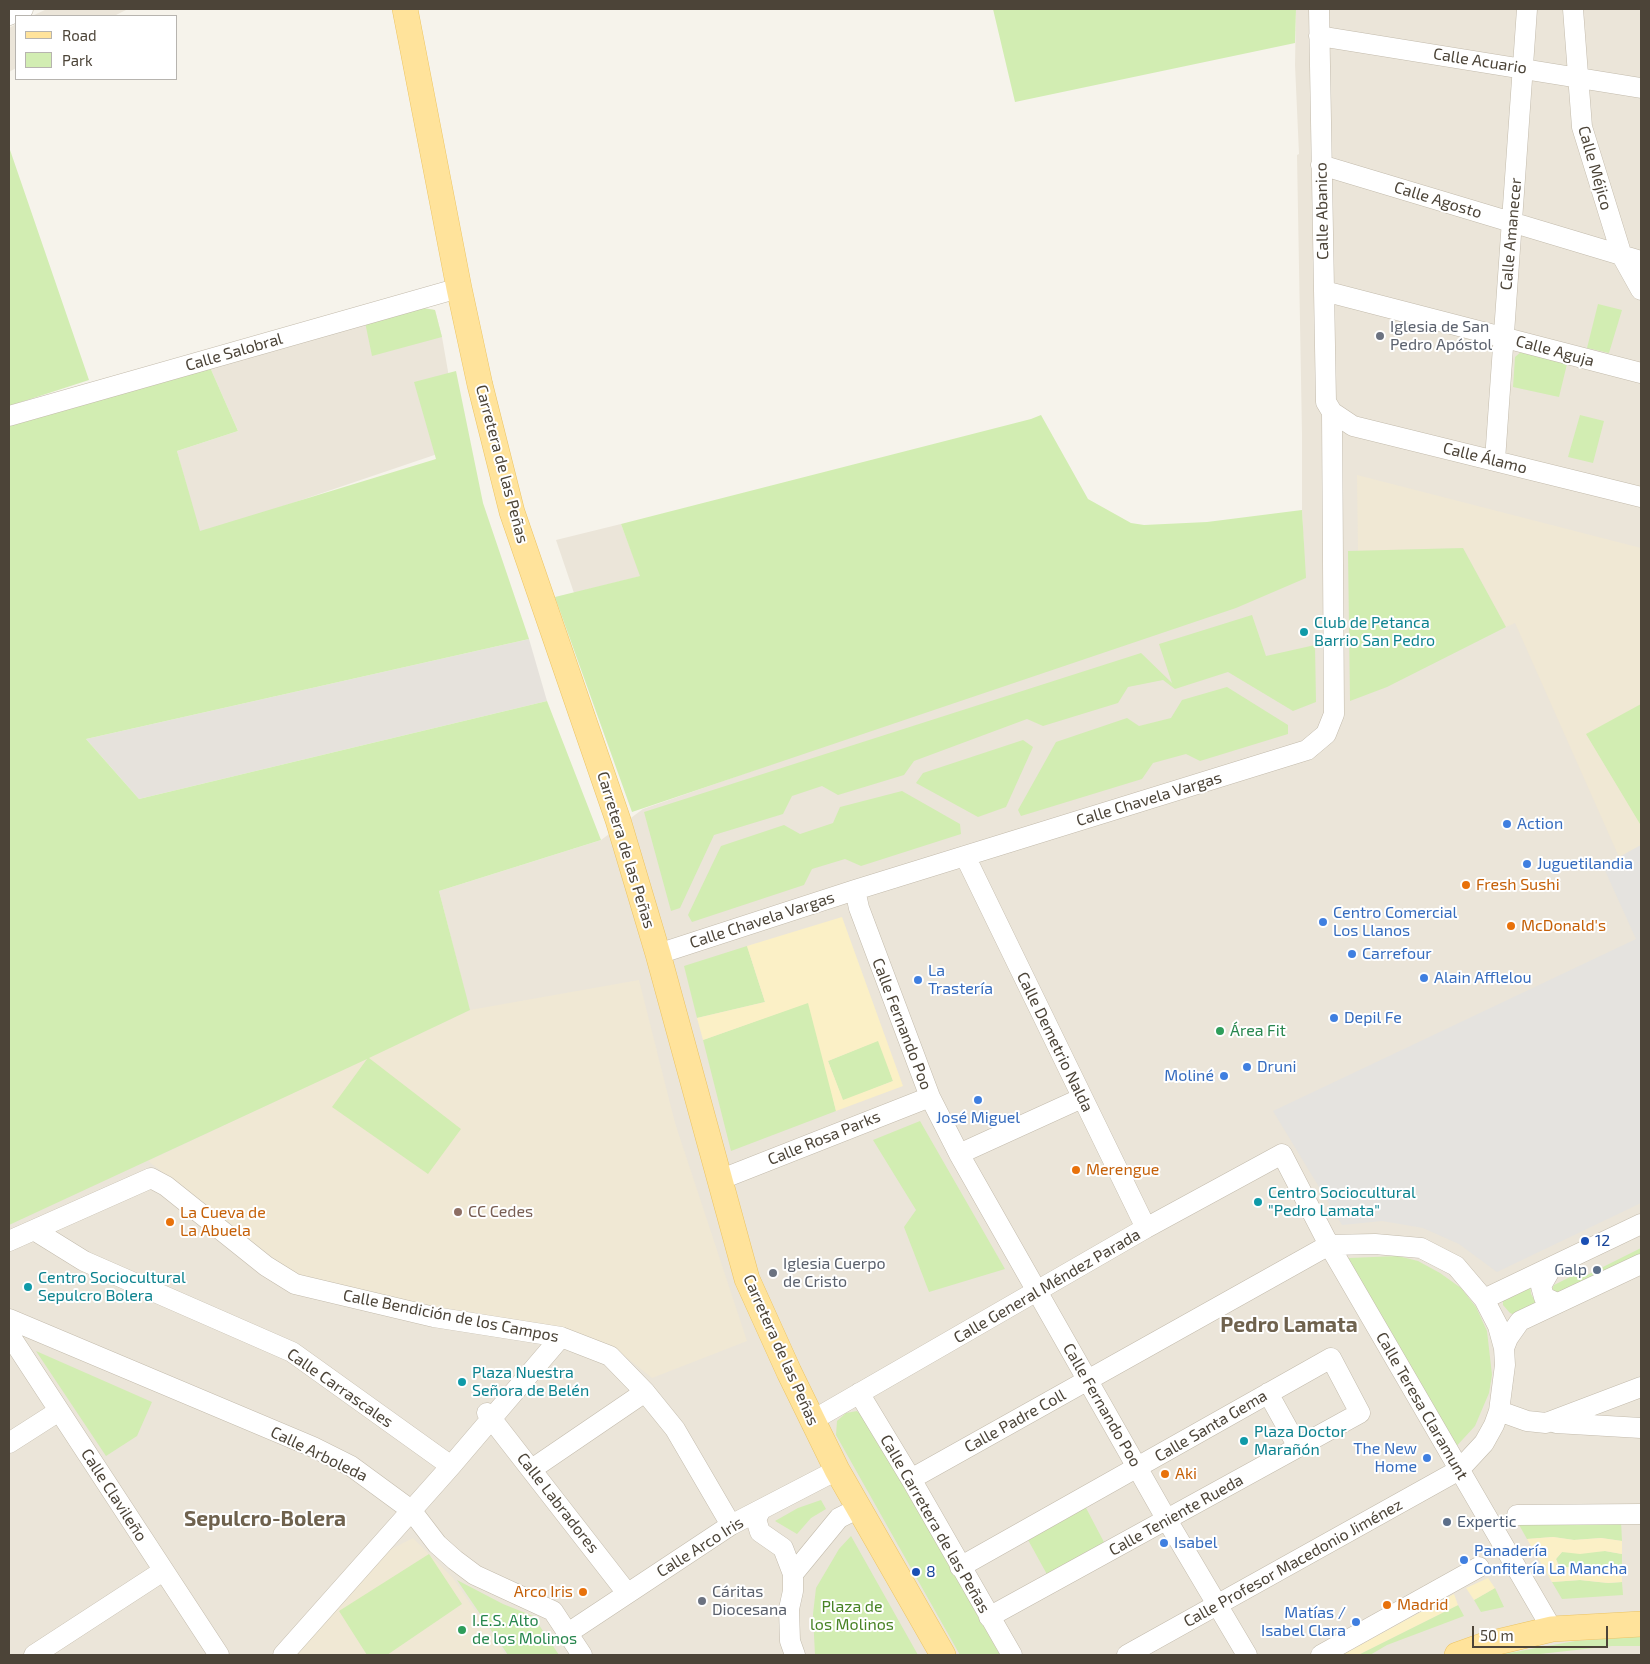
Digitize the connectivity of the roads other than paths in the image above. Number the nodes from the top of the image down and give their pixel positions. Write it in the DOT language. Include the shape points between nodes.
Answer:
graph roads {
  1 [pos="23,9"];
  2 [pos="405,9"];
  3 [pos="1318,9"];
  4 [pos="1528,9"];
  5 [pos="1573,9"];
  6 [pos="9,15"];
  7 [pos="1319,36"];
  8 [pos="1524,68"];
  9 [pos="1577,78"];
  10 [pos="1641,88"];
  11 [pos="1321,166"];
  12 [pos="1513,223"];
  13 [pos="1632,258"];
  14 [pos="459,288"];
  15 [pos="1641,290"];
  16 [pos="1324,291"];
  17 [pos="1503,337"];
  18 [pos="1641,373"];
  19 [pos="1332,412"];
  20 [pos="9,416"];
  21 [pos="1495,460"];
  22 [pos="1641,497"];
  23 [pos="965,856"];
  24 [pos="855,890"];
  25 [pos="658,954"];
  26 [pos="930,1097"];
  27 [pos="1082,1098"];
  28 [pos="959,1154"];
  29 [pos="1282,1154"];
  30 [pos="719,1180"];
  31 [pos="1641,1224"];
  32 [pos="1146,1228"];
  33 [pos="34,1230"];
  34 [pos="9,1241"];
  35 [pos="1329,1245"];
  36 [pos="1641,1264"];
  37 [pos="1552,1267"];
  38 [pos="1038,1292"];
  39 [pos="1557,1303"];
  40 [pos="1487,1305"];
  41 [pos="9,1319"];
  42 [pos="1520,1321"];
  43 [pos="9,1334"];
  44 [pos="561,1338"];
  45 [pos="1504,1348"];
  46 [pos="1330,1358"];
  47 [pos="1088,1381"];
  48 [pos="1641,1386"];
  49 [pos="645,1392"];
  50 [pos="859,1393"];
  51 [pos="1268,1393"];
  52 [pos="59,1411"];
  53 [pos="1499,1411"];
  54 [pos="490,1416"];
  55 [pos="812,1420"];
  56 [pos="1546,1423"];
  57 [pos="1641,1428"];
  58 [pos="9,1443"];
  59 [pos="1298,1447"];
  60 [pos="451,1466"];
  61 [pos="1138,1468"];
  62 [pos="532,1469"];
  63 [pos="837,1470"];
  64 [pos="1459,1470"];
  65 [pos="911,1479"];
  66 [pos="859,1508"];
  67 [pos="411,1510"];
  68 [pos="761,1510"];
  69 [pos="1641,1514"];
  70 [pos="1517,1515"];
  71 [pos="1167,1520"];
  72 [pos="731,1525"];
  73 [pos="960,1567"];
  74 [pos="1479,1567"];
  75 [pos="163,1571"];
  76 [pos="793,1574"];
  77 [pos="627,1593"];
  78 [pos="1218,1606"];
  79 [pos="989,1617"];
  80 [pos="1641,1624"];
  81 [pos="1552,1629"];
  82 [pos="568,1633"];
  83 [pos="790,1652"];
  84 [pos="34,1655"];
  85 [pos="219,1655"];
  86 [pos="283,1655"];
  87 [pos="582,1655"];
  88 [pos="943,1655"];
  89 [pos="1012,1655"];
  90 [pos="1127,1655"];
  91 [pos="1247,1655"];
  92 [pos="1321,1655"];
  93 [pos="1457,1655"];
  1 -- 6 [label="street"];
  2 -- 14 [label="main road, Carretera de las Peñas"];
  3 -- 7 [label="street, Calle Abanico"];
  4 -- 8 [label="street, Calle Amanecer"];
  5 -- 9 [label="street, Calle Méjico"];
  7 -- 8 [label="street, Calle Acuario"];
  7 -- 11 [label="street, Calle Abanico"];
  8 -- 9 [label="street, Calle Acuario"];
  8 -- 12 [label="street, Calle Amanecer"];
  9 -- 10 [label="street, Calle Acuario"];
  9 -- 13 [label="street, Calle Méjico" via="1582,126"];
  11 -- 12 [label="street, Calle Agosto"];
  11 -- 16 [label="street, Calle Abanico"];
  12 -- 13 [label="street, Calle Agosto"];
  12 -- 17 [label="street, Calle Amanecer"];
  13 -- 15 [label="street, Calle Méjico"];
  14 -- 20 [label="street, Calle Salobral"];
  14 -- 25 [label="main road, Carretera de las Peñas" via="512,512 618,820"];
  16 -- 17 [label="street, Calle Aguja"];
  16 -- 19 [label="street, Calle Abanico" via="1326,402"];
  17 -- 18 [label="street, Calle Aguja"];
  17 -- 21 [label="street, Calle Amanecer"];
  19 -- 21 [label="street, Calle Álamo" via="1353,426"];
  19 -- 23 [label="street, Calle Chavela Vargas" via="1334,714 1326,734 1307,750"];
  21 -- 22 [label="street, Calle Álamo"];
  23 -- 24 [label="street, Calle Chavela Vargas"];
  23 -- 27 [label="street, Calle Demetrio Nalda"];
  24 -- 25 [label="street, Calle Chavela Vargas"];
  24 -- 26 [label="street, Calle Fernando Poo"];
  25 -- 30 [label="main road, Carretera de las Peñas"];
  26 -- 28 [label="street, Calle Fernando Poo"];
  26 -- 30 [label="street, Calle Rosa Parks"];
  27 -- 28 [label="street"];
  27 -- 32 [label="street, Calle Demetrio Nalda"];
  28 -- 38 [label="street, Calle Fernando Poo"];
  29 -- 32 [label="street, Calle General Méndez Parada"];
  29 -- 35 [label="street, Calle Teresa Claramunt"];
  30 -- 55 [label="main road, Carretera de las Peñas" via="747,1279"];
  31 -- 37 [label="street"];
  32 -- 38 [label="street, Calle General Méndez Parada"];
  33 -- 34 [label="street, Calle Bendición de los Campos"];
  33 -- 44 [label="street, Calle Bendición de los Campos" via="150,1178 166,1186 266,1266 295,1284 434,1316"];
  33 -- 60 [label="street, Calle Carrascales" via="84,1260 292,1352"];
  35 -- 40 [label="street" via="1422,1248 1456,1266"];
  35 -- 47 [label="street, Calle Padre Coll"];
  35 -- 64 [label="street, Calle Teresa Claramunt"];
  36 -- 39 [label="street"];
  37 -- 39 [label="street" via="1542,1286 1544,1297"];
  37 -- 40 [label="street"];
  38 -- 47 [label="street, Calle Fernando Poo"];
  38 -- 50 [label="street, Calle General Méndez Parada"];
  39 -- 42 [label="street"];
  40 -- 42 [label="street" via="1506,1318"];
  40 -- 45 [label="street" via="1498,1326"];
  41 -- 67 [label="street, Calle Arboleda" via="313,1447 351,1466"];
  42 -- 45 [label="street"];
  43 -- 52 [label="street, Calle Clavileño"];
  44 -- 49 [label="street, Calle Bendición de los Campos" via="610,1356"];
  44 -- 54 [label="street"];
  45 -- 53 [label="street, Calle Profesor Macedonio Jiménez"];
  46 -- 51 [label="street, Calle Santa Gema"];
  46 -- 59 [label="street, Calle Teniente Rueda" via="1360,1413"];
  47 -- 61 [label="street, Calle Fernando Poo"];
  47 -- 65 [label="street, Calle Padre Coll"];
  48 -- 56 [label="street"];
  49 -- 62 [label="street"];
  49 -- 72 [label="street, Calle Bendición de los Campos" via="675,1429"];
  50 -- 55 [label="street, Calle General Méndez Parada"];
  50 -- 65 [label="street, Calle Carretera de las Peñas"];
  51 -- 59 [label="street"];
  51 -- 61 [label="street, Calle Santa Gema"];
  52 -- 58 [label="street"];
  52 -- 75 [label="street, Calle Clavileño"];
  53 -- 56 [label="street" via="1527,1421"];
  53 -- 64 [label="street, Calle Profesor Macedonio Jiménez" via="1484,1443"];
  54 -- 60 [label="street"];
  54 -- 62 [label="street, Calle Labradores"];
  55 -- 63 [label="main road, Carretera de las Peñas"];
  56 -- 57 [label="street"];
  59 -- 71 [label="street, Calle Teniente Rueda"];
  60 -- 67 [label="street"];
  61 -- 71 [label="street, Calle Fernando Poo"];
  61 -- 73 [label="street, Calle Santa Gema"];
  62 -- 77 [label="street, Calle Labradores"];
  63 -- 66 [label="main road, Carretera de las Peñas"];
  63 -- 68 [label="street, Calle Arco Iris"];
  64 -- 78 [label="street, Calle Profesor Macedonio Jiménez"];
  64 -- 81 [label="street, Calle Teresa Claramunt"];
  65 -- 73 [label="street, Calle Carretera de las Peñas"];
  66 -- 76 [label="street" via="839,1518"];
  66 -- 88 [label="main road, Carretera de las Peñas"];
  67 -- 82 [label="street, Calle Arboleda" via="437,1544 455,1560 475,1574 554,1611"];
  67 -- 86 [label="street"];
  68 -- 72 [label="street, Calle Arco Iris"];
  68 -- 76 [label="street" via="756,1519 760,1532 782,1548"];
  69 -- 70 [label="street"];
  71 -- 78 [label="street, Calle Fernando Poo"];
  71 -- 79 [label="street, Calle Teniente Rueda"];
  72 -- 77 [label="street, Calle Arco Iris"];
  73 -- 79 [label="street, Calle Carretera de las Peñas"];
  74 -- 92 [label="street"];
  75 -- 84 [label="street"];
  75 -- 85 [label="street, Calle Clavileño"];
  76 -- 83 [label="street" via="789,1609"];
  77 -- 82 [label="street, Calle Arco Iris"];
  78 -- 90 [label="street, Calle Profesor Macedonio Jiménez"];
  78 -- 91 [label="street, Calle Fernando Poo"];
  79 -- 89 [label="street, Calle Carretera de las Peñas"];
  80 -- 81 [label="main road"];
  81 -- 93 [label="main road"];
  82 -- 87 [label="street, Calle Arboleda"];
}
